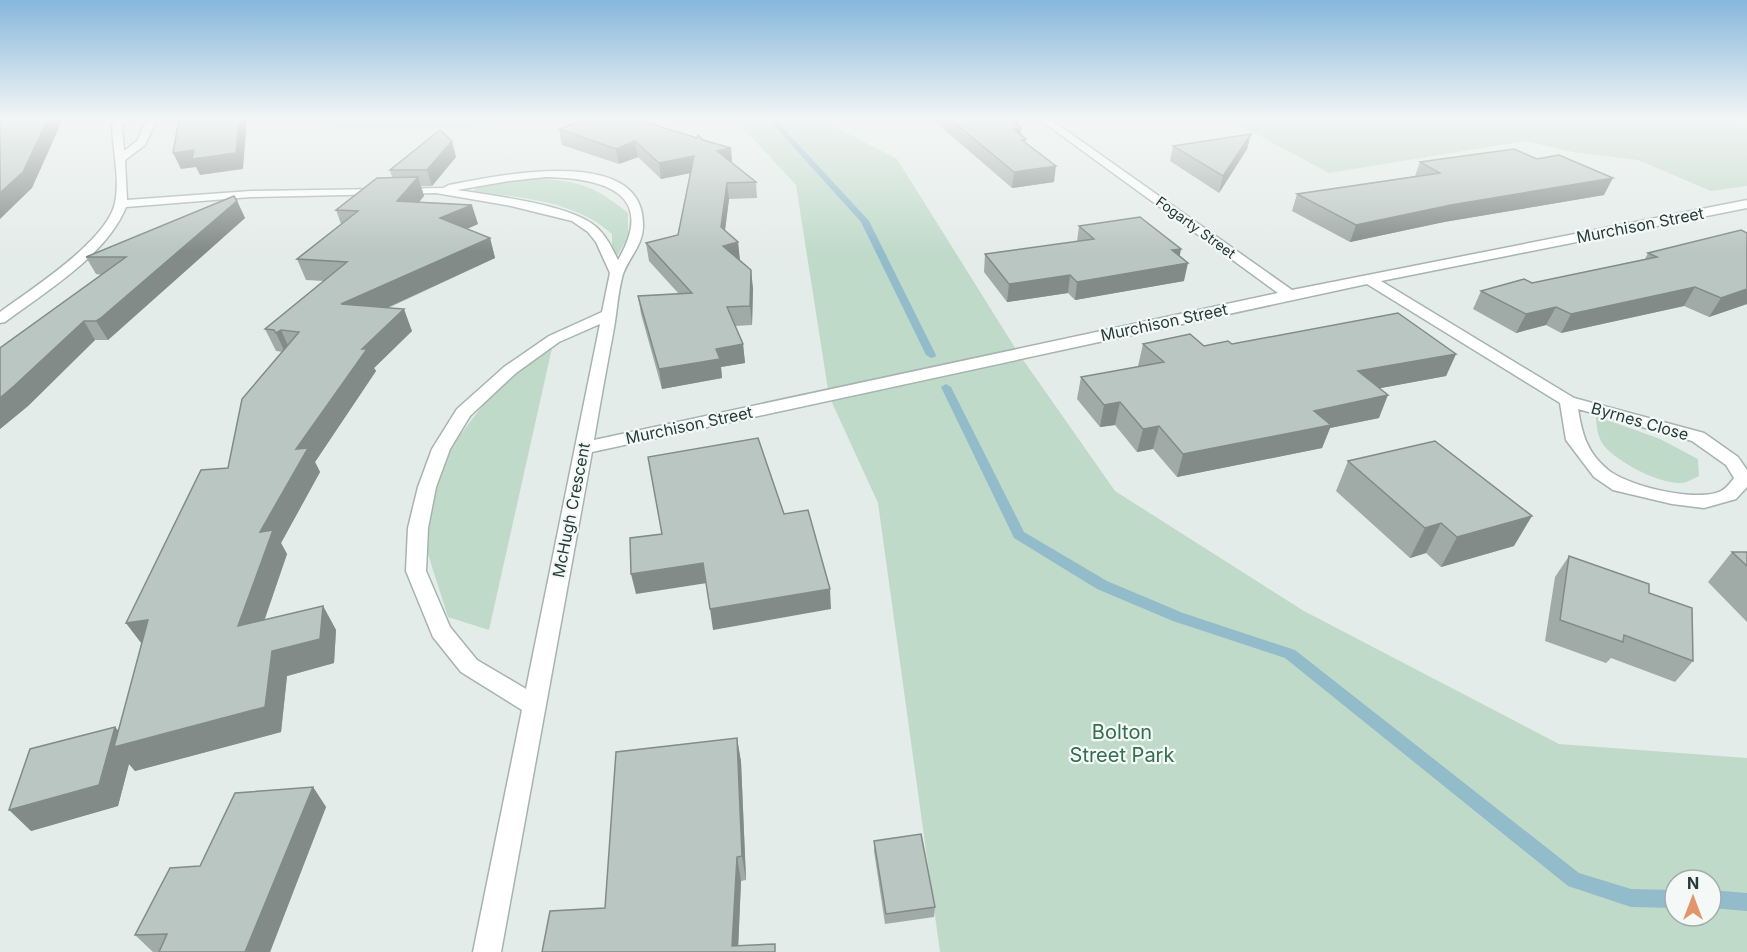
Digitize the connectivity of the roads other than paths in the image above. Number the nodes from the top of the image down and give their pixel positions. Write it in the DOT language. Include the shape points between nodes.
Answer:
graph roads {
  1 [pos="119,163"];
  2 [pos="1106,163"];
  3 [pos="436,190"];
  4 [pos="120,204"];
  5 [pos="1747,204"];
  6 [pos="617,273"];
  7 [pos="1369,279"];
  8 [pos="1289,295"];
  9 [pos="608,315"];
  10 [pos="0,319"];
  11 [pos="1568,401"];
  12 [pos="583,448"];
  13 [pos="533,705"];
  14 [pos="487,952"];
  1 -- 4 [label="street"];
  2 -- 8 [label="street, Fogarty Street"];
  3 -- 4 [label="street, McHugh Crescent" via="250,194"];
  3 -- 6 [label="street, McHugh Crescent" via="576,218 602,241"];
  3 -- 6 [label="street, McHugh Crescent" via="547,174 572,174 613,184 636,204 638,218 630,255"];
  4 -- 10 [label="street" via="106,234"];
  5 -- 7 [label="street, Murchison Street"];
  6 -- 9 [label="street, McHugh Crescent"];
  7 -- 8 [label="street, Murchison Street"];
  7 -- 11 [label="street, Byrnes Close"];
  8 -- 12 [label="street, Murchison Street"];
  9 -- 12 [label="street, McHugh Crescent"];
  9 -- 13 [label="street" via="554,339 510,370 463,414 441,449 418,528 416,571 441,631 469,666"];
  11 -- 11 [label="street, Byrnes Close" via="1575,440 1600,473 1619,486 1704,502 1729,495 1744,479 1732,461 1698,438"];
  12 -- 13 [label="street, McHugh Crescent"];
  13 -- 14 [label="street, McHugh Crescent"];
}
